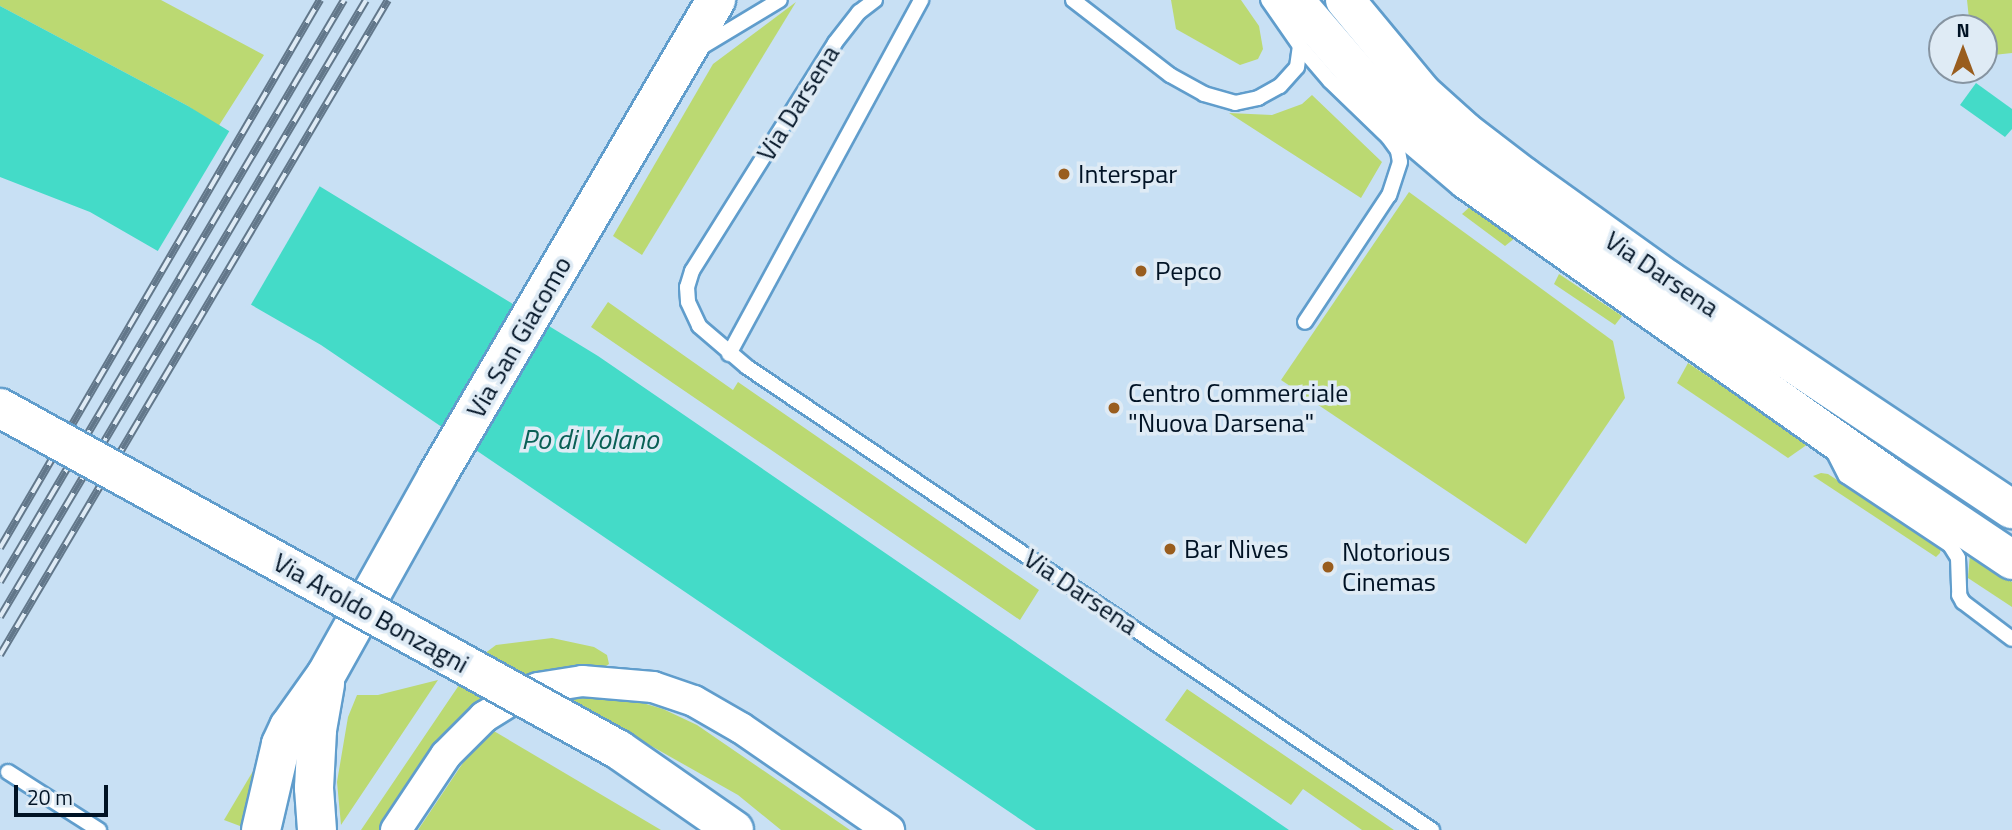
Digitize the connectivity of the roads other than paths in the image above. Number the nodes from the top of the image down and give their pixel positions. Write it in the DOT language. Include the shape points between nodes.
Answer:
graph roads {
  1 [pos="716,0"];
  2 [pos="780,0"];
  3 [pos="875,0"];
  4 [pos="921,0"];
  5 [pos="1073,0"];
  6 [pos="1268,0"];
  7 [pos="1294,0"];
  8 [pos="1345,0"];
  9 [pos="1300,46"];
  10 [pos="683,56"];
  11 [pos="1305,322"];
  12 [pos="730,354"];
  13 [pos="0,408"];
  14 [pos="1822,431"];
  15 [pos="2012,509"];
  16 [pos="2012,560"];
  17 [pos="2012,639"];
  18 [pos="326,675"];
  19 [pos="8,772"];
  20 [pos="99,830"];
  21 [pos="261,830"];
  22 [pos="317,830"];
  23 [pos="396,830"];
  24 [pos="734,830"];
  25 [pos="889,830"];
  26 [pos="1432,830"];
  1 -- 10 [label="main road, Via San Giacomo"];
  2 -- 10 [label="lane"];
  3 -- 12 [label="lane, Via Darsena" via="859,12 835,43 692,271 687,287 691,313"];
  4 -- 12 [label="lane"];
  5 -- 9 [label="lane" via="1170,75 1204,94 1235,103 1280,86 1297,68"];
  6 -- 9 [label="lane"];
  7 -- 14 [label="main road, Via Darsena" via="1400,123 1467,180"];
  8 -- 15 [label="main road, Via Darsena" via="1422,93 1524,177 1679,287"];
  9 -- 11 [label="lane" via="1388,137 1400,162 1389,195"];
  10 -- 18 [label="main road, Via San Giacomo"];
  12 -- 26 [label="lane, Via Darsena"];
  13 -- 24 [label="main road, Via Aroldo Bonzagni, bridge" via="601,740"];
  14 -- 16 [label="main road, Via Darsena"];
  14 -- 17 [label="lane, Via Darsena" via="1846,476 1950,545 1958,558 1963,602"];
  18 -- 21 [label="main road" via="281,744"];
  18 -- 22 [label="main road" via="317,730"];
  19 -- 20 [label="lane"];
  23 -- 25 [label="street" via="446,755 484,717 521,694 582,681 653,687 694,701"];
}
